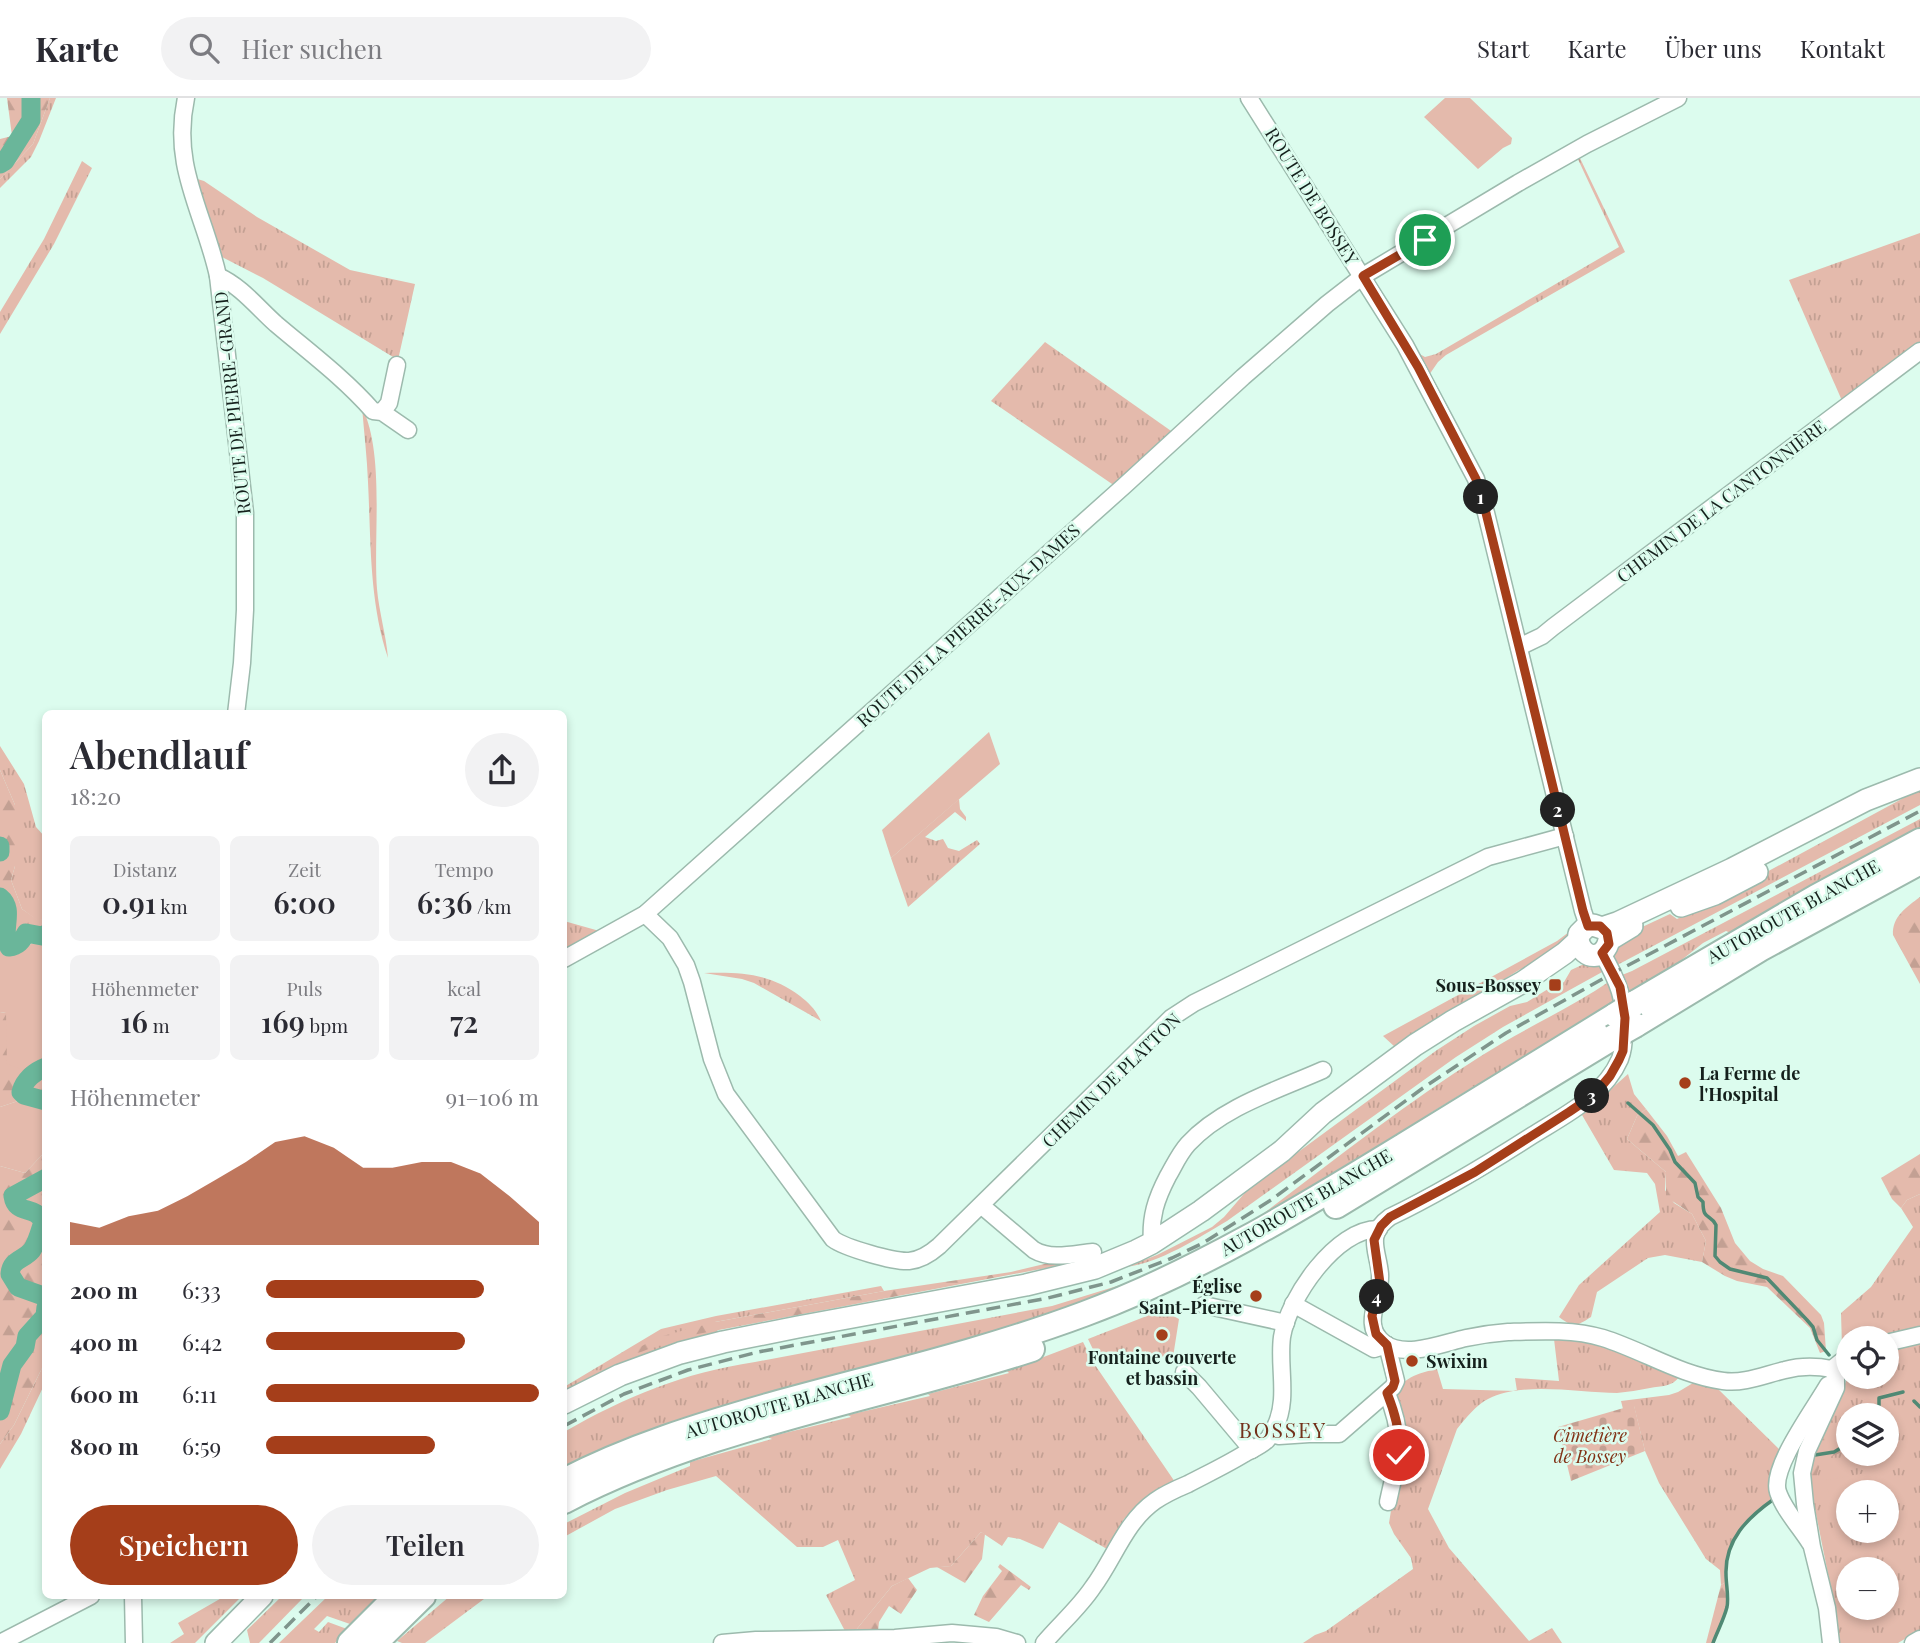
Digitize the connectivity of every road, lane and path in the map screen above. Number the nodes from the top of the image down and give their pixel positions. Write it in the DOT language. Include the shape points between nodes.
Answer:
graph roads {
  1 [pos="186,98"];
  2 [pos="1250,98"];
  3 [pos="1678,98"];
  4 [pos="218,276"];
  5 [pos="1363,276"];
  6 [pos="1920,351"];
  7 [pos="397,365"];
  8 [pos="377,411"];
  9 [pos="408,430"];
  10 [pos="1519,647"];
  11 [pos="236,710"];
  12 [pos="1920,779"];
  13 [pos="1565,836"];
  14 [pos="1920,841"];
  15 [pos="1920,862"];
  16 [pos="645,914"];
  17 [pos="1594,940"];
  18 [pos="567,957"];
  19 [pos="1625,1020"];
  20 [pos="1324,1070"];
  21 [pos="982,1206"];
  22 [pos="1376,1236"];
  23 [pos="1152,1243"];
  24 [pos="1093,1252"];
  25 [pos="1293,1304"];
  26 [pos="1204,1305"];
  27 [pos="1286,1323"];
  28 [pos="1920,1335"];
  29 [pos="1899,1340"];
  30 [pos="1387,1345"];
  31 [pos="1836,1366"];
  32 [pos="1832,1369"];
  33 [pos="1184,1372"];
  34 [pos="1387,1393"];
  35 [pos="567,1402"];
  36 [pos="1271,1434"];
  37 [pos="1252,1450"];
  38 [pos="567,1480"];
  39 [pos="567,1500"];
  40 [pos="1388,1502"];
  41 [pos="1812,1547"];
  42 [pos="84,1599"];
  43 [pos="132,1599"];
  44 [pos="259,1599"];
  45 [pos="394,1599"];
  46 [pos="420,1599"];
  47 [pos="1920,1639"];
  48 [pos="0,1643"];
  49 [pos="134,1643"];
  50 [pos="216,1643"];
  51 [pos="350,1643"];
  52 [pos="375,1643"];
  53 [pos="722,1643"];
  54 [pos="1017,1643"];
  55 [pos="1044,1643"];
  56 [pos="1831,1643"];
  57 [pos="1913,1643"];
  1 -- 4 [label="street, ROUTE DE PIERRE-GRAND" via="182,130 185,167"];
  2 -- 5 [label="street, ROUTE DE BOSSEY"];
  3 -- 5 [label="street, ROUTE DE LA PIERRE-AUX-DAMES" via="1554,162"];
  4 -- 8 [label="street"];
  4 -- 11 [label="street, ROUTE DE PIERRE-GRAND" via="245,513 246,610"];
  5 -- 10 [label="street, ROUTE DE BOSSEY" via="1418,367 1476,479"];
  5 -- 16 [label="street, ROUTE DE LA PIERRE-AUX-DAMES" via="1243,377"];
  6 -- 10 [label="street, CHEMIN DE LA CANTONNIÈRE" via="1548,631"];
  7 -- 8 [label="street" via="389,403"];
  8 -- 9 [label="street"];
  10 -- 13 [label="street, ROUTE DE BOSSEY"];
  12 -- 17 [label="main road" via="1866,800 1617,923"];
  13 -- 17 [label="street, ROUTE DE BOSSEY"];
  13 -- 21 [label="street, CHEMIN DE PLATTON" via="1488,856 1183,1010"];
  14 -- 19 [label="highway, AUTOROUTE BLANCHE" via="1816,897"];
  15 -- 19 [label="highway, AUTOROUTE BLANCHE"];
  16 -- 18 [label="street, ROUTE DE LA PIERRE-AUX-DAMES"];
  16 -- 21 [label="street, CHEMIN DE PLATTON" via="670,938 686,965 726,1094 833,1240 876,1255 914,1260 939,1246"];
  17 -- 22 [label="street, ROUTE DE BOSSEY" via="1620,987 1625,1018 1623,1051 1610,1076 1583,1103 1475,1172 1390,1217"];
  17 -- 23 [label="main road" via="1415,1045 1323,1113 1282,1151"];
  19 -- 38 [label="highway, AUTOROUTE BLANCHE" via="1295,1212 1154,1285 1026,1334 708,1424"];
  19 -- 39 [label="highway, AUTOROUTE BLANCHE" via="1336,1206 1156,1301 982,1366 687,1449"];
  20 -- 23 [label="street" via="1231,1112 1187,1145 1154,1204"];
  21 -- 24 [label="street" via="1041,1255"];
  22 -- 25 [label="street, ROUTE DE BOSSEY" via="1363,1230 1338,1247 1311,1275"];
  22 -- 30 [label="street" via="1380,1283 1372,1322"];
  23 -- 35 [label="main road" via="1096,1268 1062,1277 680,1353"];
  25 -- 27 [label="street, ROUTE DE BOSSEY"];
  25 -- 30 [label="street" via="1374,1349"];
  26 -- 27 [label="street"];
  27 -- 36 [label="street, ROUTE DE BOSSEY" via="1280,1414"];
  28 -- 29 [label="street"];
  30 -- 32 [label="street" via="1406,1350 1492,1334 1573,1333 1604,1338 1686,1372 1721,1381 1801,1367"];
  30 -- 34 [label="street" via="1395,1381"];
  31 -- 32 [label="street"];
  32 -- 41 [label="street" via="1836,1388 1807,1451 1802,1473"];
  32 -- 41 [label="street" via="1777,1477 1778,1491"];
  33 -- 37 [label="street"];
  34 -- 36 [label="street" via="1339,1434"];
  34 -- 40 [label="street" via="1400,1441"];
  36 -- 37 [label="street"];
  37 -- 55 [label="street" via="1143,1510 1085,1599"];
  41 -- 56 [label="street"];
  42 -- 48 [label="street"];
  43 -- 49 [label="street"];
  44 -- 50 [label="main road"];
  45 -- 51 [label="highway"];
  46 -- 52 [label="highway"];
  47 -- 57 [label="street"];
  53 -- 54 [label="street" via="952,1633"];
}
